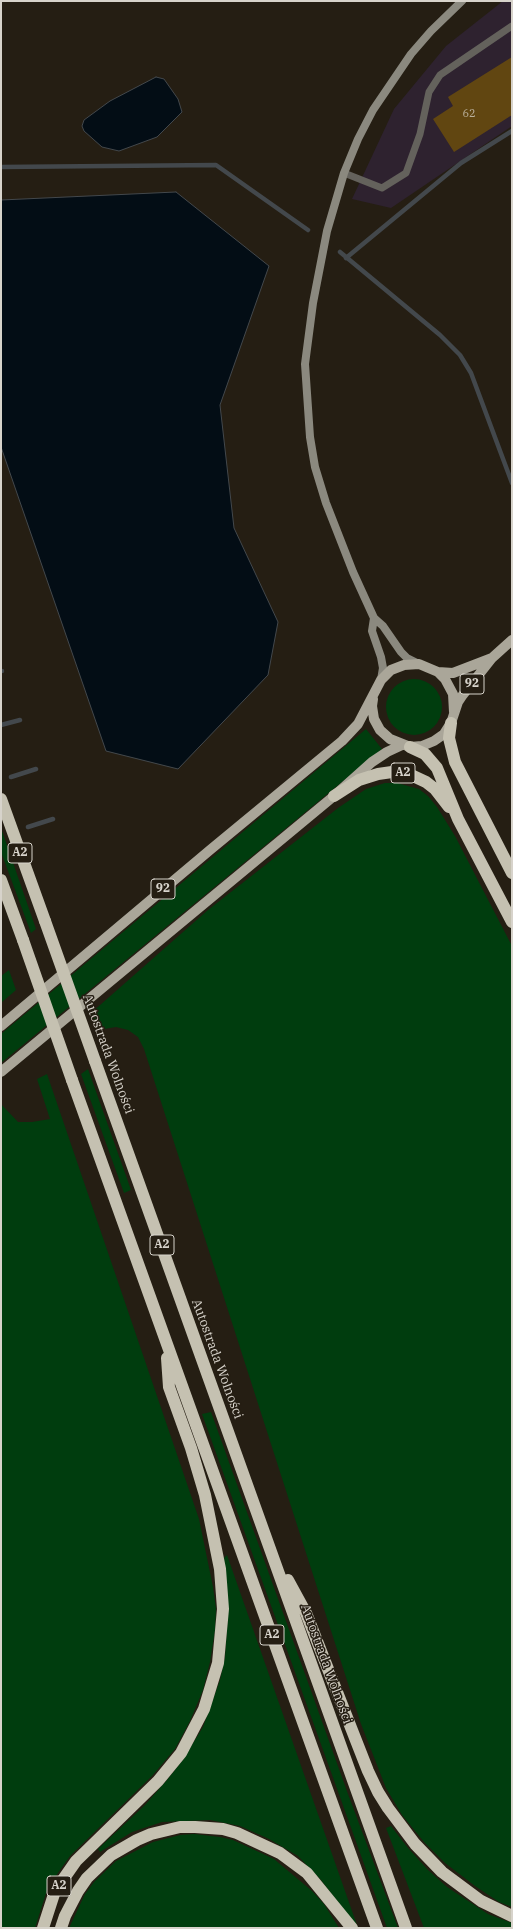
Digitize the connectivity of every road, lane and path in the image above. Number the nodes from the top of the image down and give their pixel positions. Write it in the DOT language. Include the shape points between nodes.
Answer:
graph roads {
  1 [pos="462,1"];
  2 [pos="512,26"];
  3 [pos="344,173"];
  4 [pos="374,618"];
  5 [pos="512,640"];
  6 [pos="492,658"];
  7 [pos="419,664"];
  8 [pos="438,672"];
  9 [pos="381,680"];
  10 [pos="374,693"];
  11 [pos="452,718"];
  12 [pos="406,746"];
  13 [pos="334,796"];
  14 [pos="1,799"];
  15 [pos="458,819"];
  16 [pos="512,873"];
  17 [pos="1,880"];
  18 [pos="512,922"];
  19 [pos="1,1026"];
  20 [pos="1,1072"];
  21 [pos="166,1343"];
  22 [pos="269,1544"];
  23 [pos="512,1916"];
  24 [pos="43,1928"];
  25 [pos="61,1928"];
  26 [pos="352,1928"];
  27 [pos="377,1928"];
  28 [pos="406,1928"];
  1 -- 3 [label="street" via="412,54 390,85 358,139"];
  2 -- 3 [label="lane" via="440,75 429,92 420,134 406,173 382,188"];
  3 -- 4 [label="street" via="327,230 318,274 306,364 307,400 315,467 326,503"];
  4 -- 7 [label="street" via="404,655"];
  4 -- 9 [label="street" via="372,631 381,656"];
  5 -- 6 [label="main road, 92"];
  6 -- 8 [label="main road, 92" via="453,673"];
  6 -- 11 [label="main road, 92" via="462,696"];
  7 -- 8 [label="main road, 92"];
  7 -- 9 [label="main road, 92" via="404,665 391,670"];
  8 -- 11 [label="main road, 92" via="445,678 453,694"];
  9 -- 10 [label="main road, 92"];
  10 -- 12 [label="main road, 92" via="372,706 380,730 390,739"];
  10 -- 19 [label="main road, 92" via="358,724 342,741"];
  11 -- 12 [label="main road, 92" via="444,734 434,741 422,746"];
  11 -- 16 [label="highway" via="449,738 455,762"];
  12 -- 13 [label="main road, 92" via="378,758"];
  12 -- 15 [label="highway, A2" via="425,754 437,768"];
  13 -- 15 [label="highway, A2" via="372,775 392,772 405,774 430,785"];
  13 -- 20 [label="main road, 92"];
  14 -- 22 [label="highway, Autostrada Wolności / A2, bridge"];
  15 -- 18 [label="highway, A2"];
  17 -- 21 [label="highway, A2, bridge"];
  21 -- 24 [label="highway, A2" via="169,1387 205,1495 220,1569 223,1609 218,1663 204,1709 181,1753 158,1782 76,1861 55,1891"];
  21 -- 27 [label="highway, A2"];
  22 -- 23 [label="highway, A2" via="306,1613 381,1798 406,1833 442,1872 481,1901"];
  22 -- 28 [label="highway, Autostrada Wolności / A2"];
  25 -- 26 [label="highway, A2" via="87,1878 112,1855 151,1834 180,1827 223,1829 280,1853 307,1873"];
}
